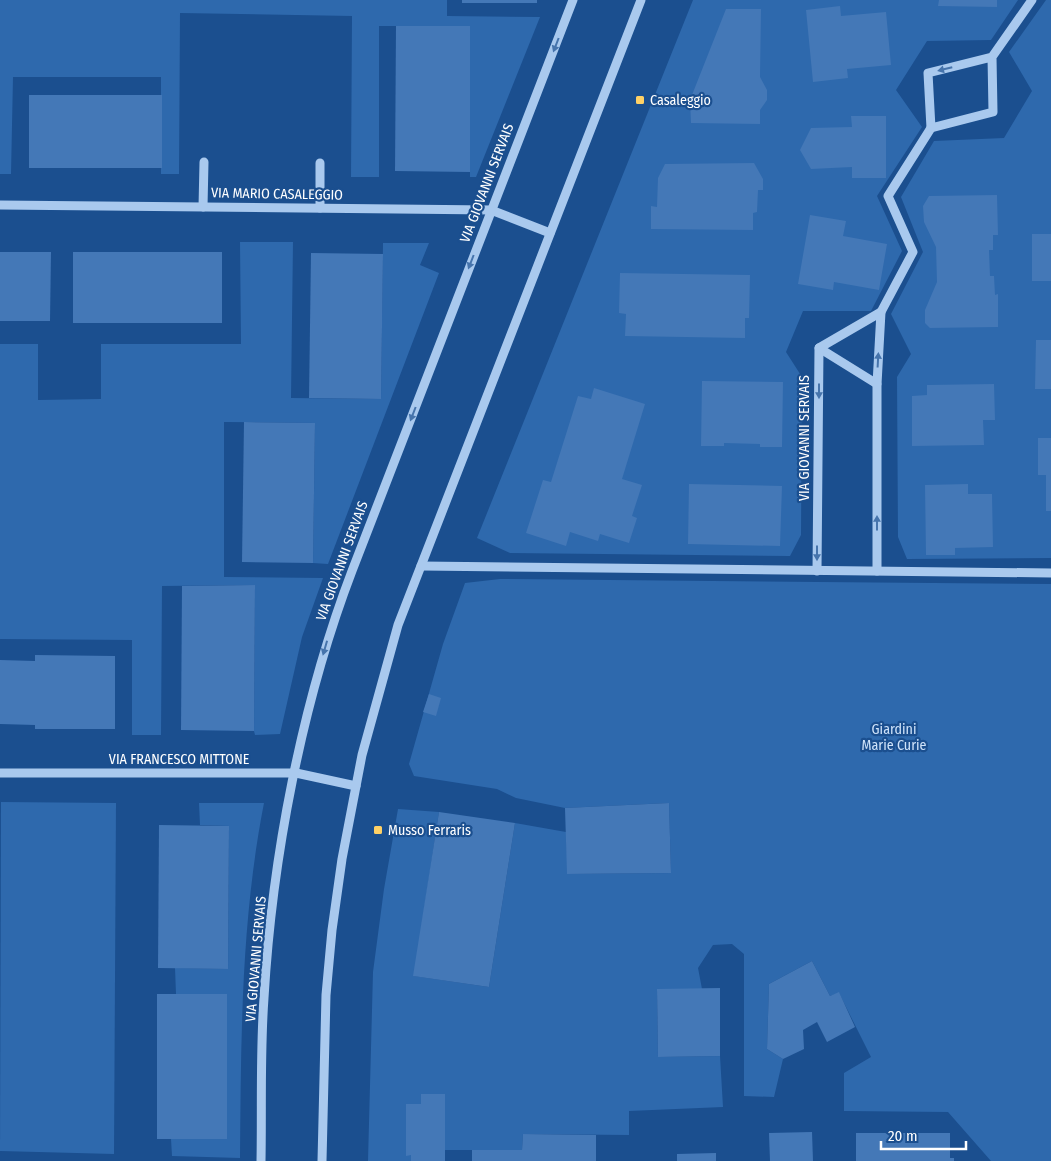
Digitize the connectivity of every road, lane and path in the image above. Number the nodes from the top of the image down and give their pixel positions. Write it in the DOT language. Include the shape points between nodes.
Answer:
graph roads {
  1 [pos="574,0"];
  2 [pos="641,0"];
  3 [pos="1032,0"];
  4 [pos="992,57"];
  5 [pos="931,128"];
  6 [pos="204,162"];
  7 [pos="320,163"];
  8 [pos="0,205"];
  9 [pos="203,207"];
  10 [pos="320,208"];
  11 [pos="491,210"];
  12 [pos="550,233"];
  13 [pos="881,312"];
  14 [pos="819,348"];
  15 [pos="877,384"];
  16 [pos="421,566"];
  17 [pos="817,571"];
  18 [pos="877,571"];
  19 [pos="1051,573"];
  20 [pos="0,773"];
  21 [pos="296,773"];
  22 [pos="356,786"];
  23 [pos="261,1161"];
  24 [pos="322,1161"];
  1 -- 11 [label="street, VIA GIOVANNI SERVAIS, one-way"];
  2 -- 12 [label="street"];
  3 -- 4 [label="street"];
  4 -- 5 [label="street" via="993,112"];
  4 -- 5 [label="street, one-way" via="928,73"];
  5 -- 13 [label="street" via="888,196 913,252"];
  6 -- 9 [label="street"];
  7 -- 10 [label="street"];
  8 -- 9 [label="street, VIA MARIO CASALEGGIO"];
  9 -- 10 [label="street, VIA MARIO CASALEGGIO"];
  10 -- 11 [label="street, VIA MARIO CASALEGGIO"];
  11 -- 12 [label="street, VIA MARIO CASALEGGIO"];
  11 -- 21 [label="street, VIA GIOVANNI SERVAIS, one-way" via="341,599 325,648"];
  12 -- 16 [label="street"];
  13 -- 14 [label="street"];
  15 -- 13 [label="street, one-way"];
  14 -- 15 [label="street"];
  14 -- 17 [label="street, VIA GIOVANNI SERVAIS, one-way"];
  18 -- 15 [label="street, one-way"];
  16 -- 17 [label="street"];
  16 -- 22 [label="street" via="398,625"];
  17 -- 18 [label="street"];
  18 -- 19 [label="street"];
  20 -- 21 [label="street, VIA FRANCESCO MITTONE"];
  21 -- 22 [label="street, VIA FRANCESCO MITTONE"];
  21 -- 23 [label="street, VIA GIOVANNI SERVAIS" via="279,858 264,999"];
  22 -- 24 [label="street" via="342,859 326,995"];
}
